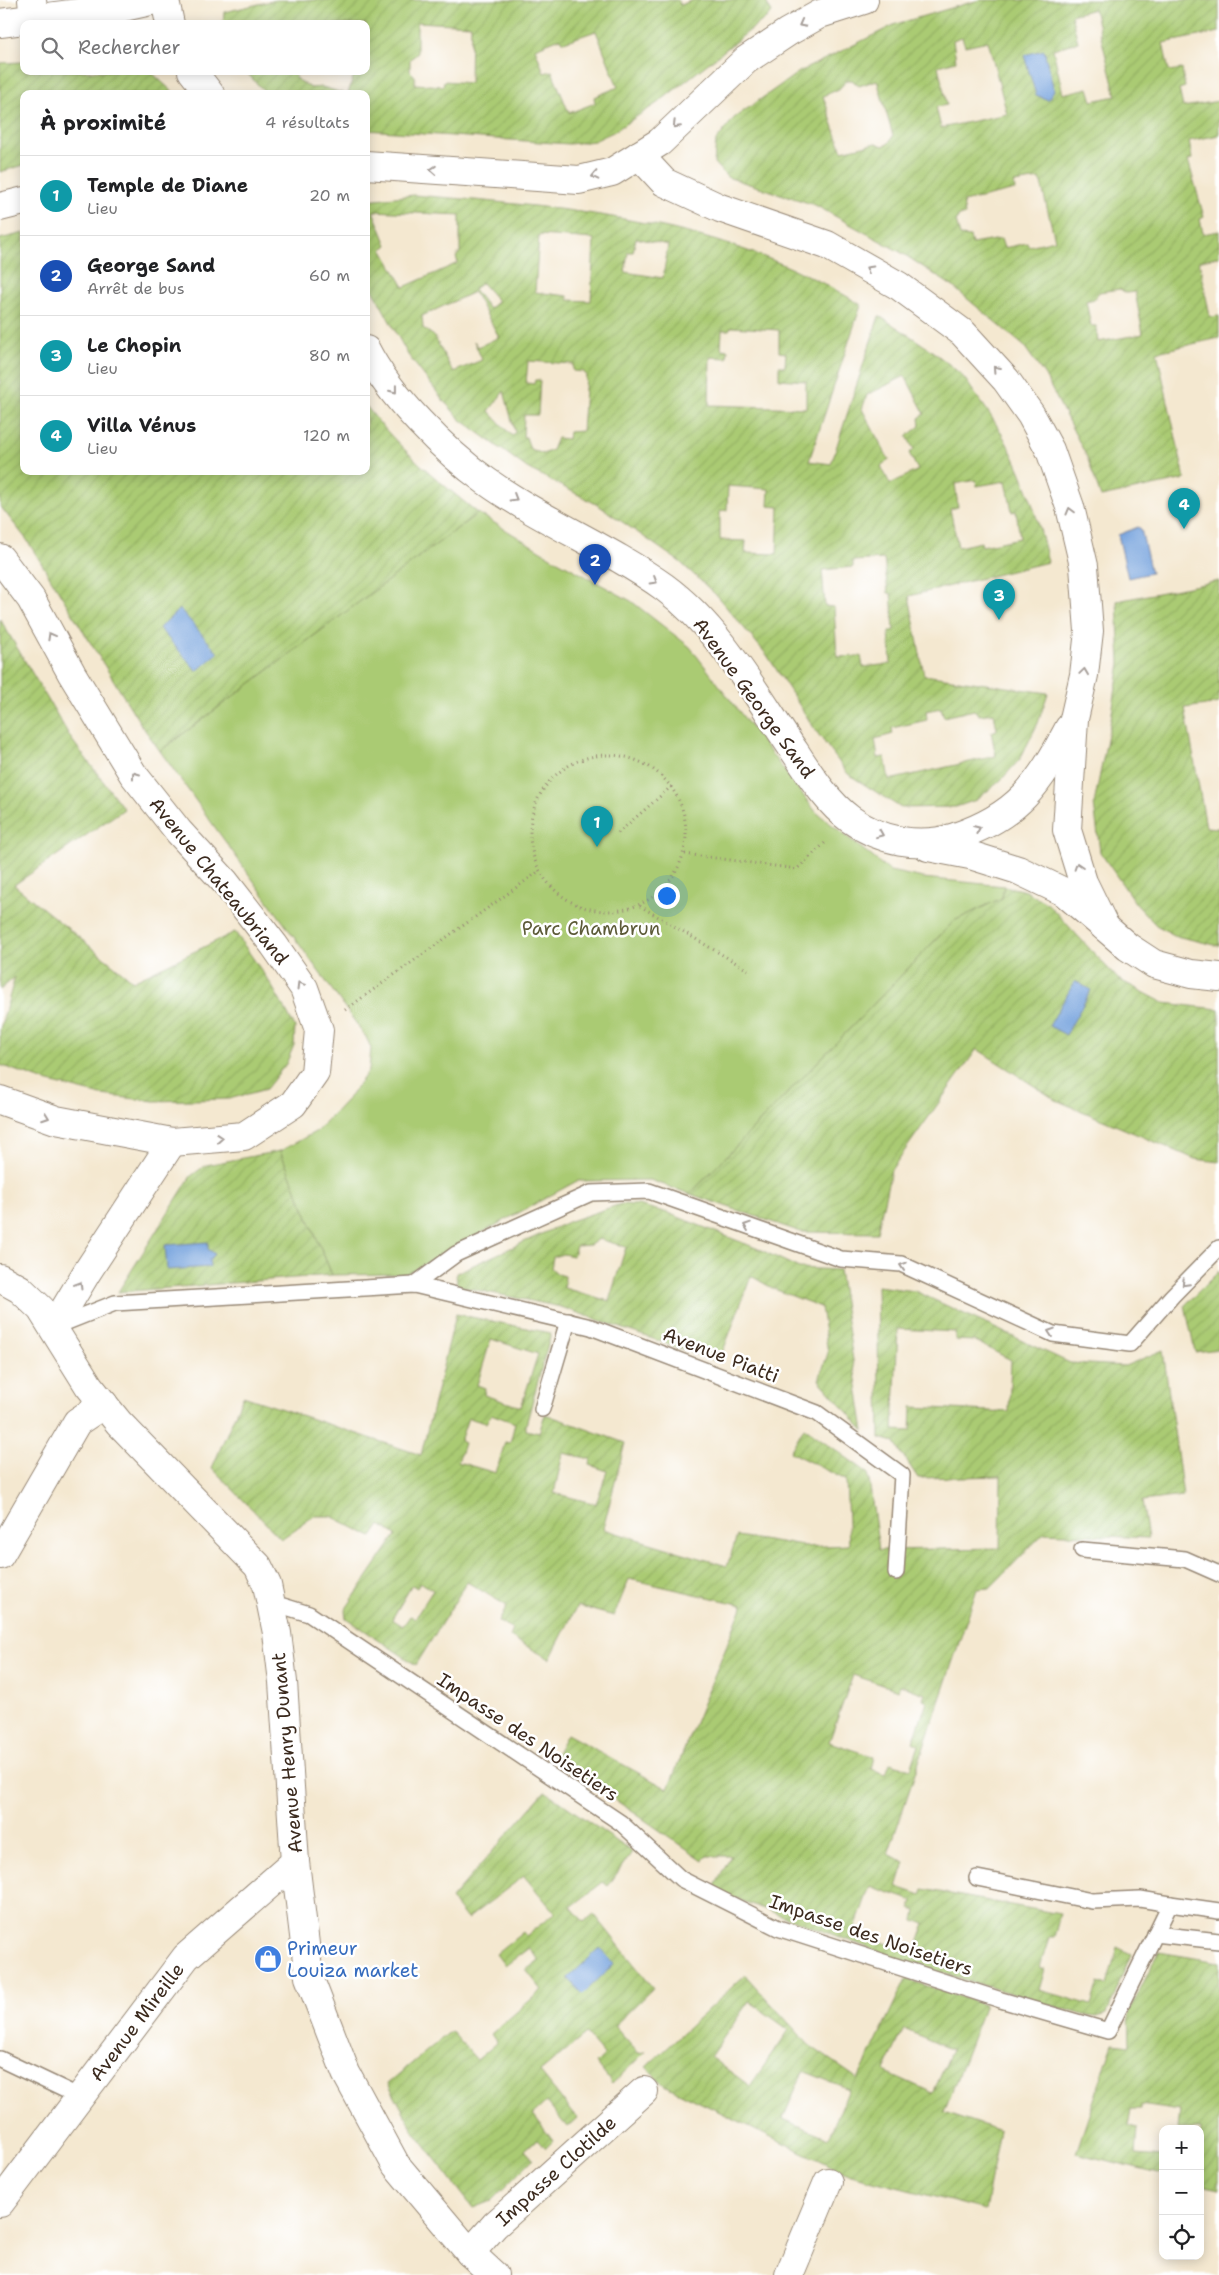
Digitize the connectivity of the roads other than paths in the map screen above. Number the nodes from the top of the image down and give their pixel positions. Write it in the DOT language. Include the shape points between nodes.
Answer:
graph roads {
  1 [pos="154,0"];
  2 [pos="165,0"];
  3 [pos="864,0"];
  4 [pos="33,10"];
  5 [pos="169,20"];
  6 [pos="0,23"];
  7 [pos="195,75"];
  8 [pos="207,90"];
  9 [pos="638,155"];
  10 [pos="370,165"];
  11 [pos="20,203"];
  12 [pos="0,207"];
  13 [pos="370,358"];
  14 [pos="0,558"];
  15 [pos="1074,719"];
  16 [pos="913,844"];
  17 [pos="1105,927"];
  18 [pos="1219,977"];
  19 [pos="0,1100"];
  20 [pos="172,1142"];
  21 [pos="1219,1248"];
  22 [pos="0,1278"];
  23 [pos="414,1285"];
  24 [pos="568,1321"];
  25 [pos="54,1327"];
  26 [pos="104,1404"];
  27 [pos="542,1410"];
  28 [pos="1082,1550"];
  29 [pos="0,1555"];
  30 [pos="896,1572"];
  31 [pos="1219,1574"];
  32 [pos="272,1608"];
  33 [pos="296,1862"];
  34 [pos="977,1878"];
  35 [pos="1170,1904"];
  36 [pos="1219,1911"];
  37 [pos="1155,1934"];
  38 [pos="1219,1941"];
  39 [pos="0,2059"];
  40 [pos="644,2091"];
  41 [pos="80,2097"];
  42 [pos="828,2182"];
  43 [pos="0,2203"];
  44 [pos="470,2253"];
  45 [pos="494,2275"];
  46 [pos="789,2275"];
  1 -- 4 [label="street" via="119,8"];
  2 -- 5 [label="street"];
  3 -- 9 [label="street, one-way" via="820,14 753,56 696,105 660,142"];
  4 -- 6 [label="street"];
  7 -- 8 [label="street"];
  9 -- 10 [label="street, one-way" via="612,172 579,180"];
  15 -- 9 [label="street, Avenue George Sand, one-way" via="1089,631 1084,566 1070,507 1050,450 1006,380 964,333 899,286 828,245 720,208 664,182"];
  11 -- 12 [label="street"];
  13 -- 16 [label="street, Avenue George Sand, one-way" via="406,406 486,481 664,588 703,622 819,788 850,819 880,835"];
  20 -- 14 [label="street, Avenue Chateaubriand, one-way" via="244,1136 293,1104 315,1073 319,1030 304,988 225,882 179,832 133,774 31,600"];
  16 -- 15 [label="street, Avenue George Sand, one-way" via="949,839 979,829 1013,809 1048,768"];
  17 -- 15 [label="street, Avenue George Sand, one-way" via="1083,882 1067,830"];
  16 -- 17 [label="street" via="970,855 1018,870 1064,892"];
  17 -- 18 [label="street" via="1154,964 1191,974"];
  19 -- 20 [label="street, Avenue Chateaubriand, one-way" via="56,1120"];
  25 -- 20 [label="street, one-way"];
  21 -- 23 [label="lane, one-way" via="1130,1344 1053,1334 901,1264 841,1259 649,1191 591,1193 456,1254"];
  22 -- 25 [label="street, Avenue Henry Dunant" via="20,1289"];
  23 -- 24 [label="lane, Avenue Piatti"];
  23 -- 25 [label="lane, Avenue Piatti" via="116,1303"];
  24 -- 27 [label="lane"];
  24 -- 30 [label="lane, Avenue Piatti" via="817,1413 902,1475"];
  25 -- 26 [label="street, Avenue Henry Dunant" via="89,1386"];
  26 -- 29 [label="street" via="77,1422"];
  26 -- 32 [label="street, Avenue Henry Dunant" via="258,1566"];
  28 -- 31 [label="lane" via="1185,1559"];
  32 -- 33 [label="street, Avenue Henry Dunant" via="283,1682"];
  32 -- 37 [label="lane, Impasse des Noisetiers" via="283,1606 309,1614 620,1824 681,1879 778,1928 1000,2000 1108,2031"];
  33 -- 41 [label="street, Avenue Mireille" via="186,1957"];
  33 -- 44 [label="street, Avenue Henry Dunant" via="309,1977 346,2073 396,2164"];
  34 -- 35 [label="lane" via="1092,1901 1140,1899"];
  35 -- 36 [label="lane"];
  35 -- 37 [label="lane, Impasse des Noisetiers"];
  37 -- 38 [label="lane"];
  39 -- 41 [label="lane"];
  40 -- 44 [label="street, Impasse Clotilde" via="495,2225"];
  41 -- 43 [label="street, Avenue Mireille"];
  42 -- 46 [label="street"];
  44 -- 45 [label="street, Avenue Henry Dunant"];
}
